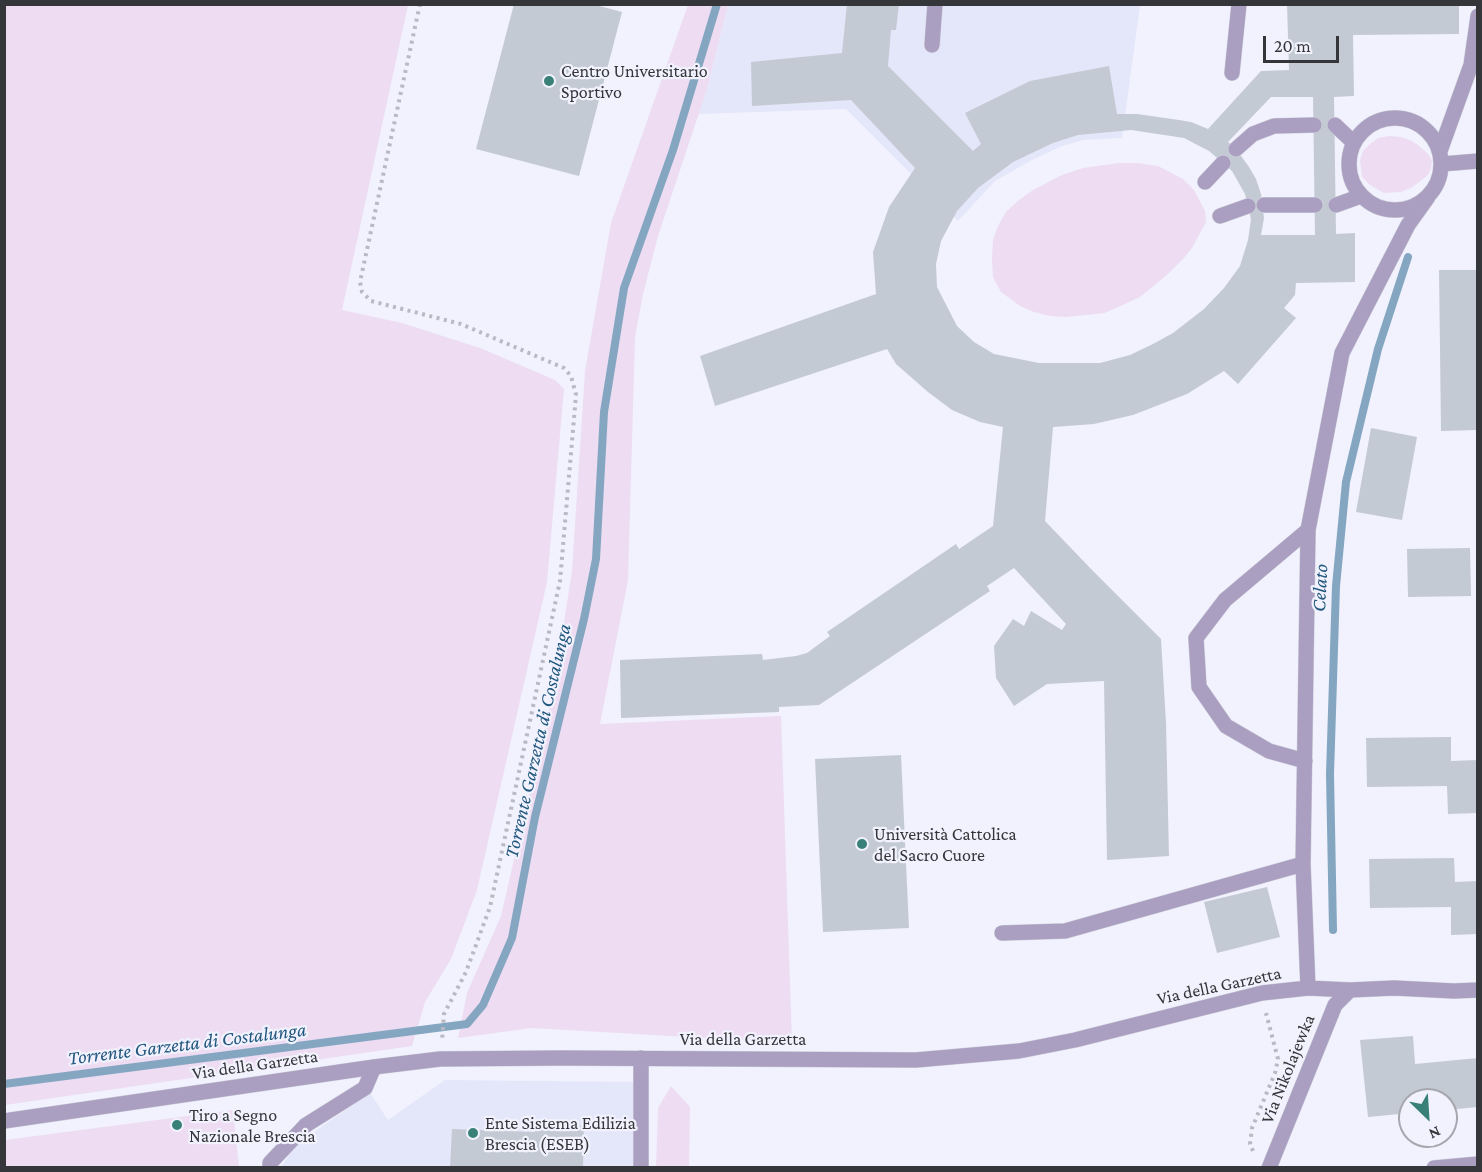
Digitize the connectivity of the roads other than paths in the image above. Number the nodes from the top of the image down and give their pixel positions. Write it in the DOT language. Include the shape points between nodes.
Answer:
graph roads {
  1 [pos="935,4"];
  2 [pos="1239,4"];
  3 [pos="1478,16"];
  4 [pos="932,45"];
  5 [pos="1232,73"];
  6 [pos="1314,125"];
  7 [pos="1335,125"];
  8 [pos="1353,142"];
  9 [pos="1236,149"];
  10 [pos="1441,158"];
  11 [pos="1478,161"];
  12 [pos="1223,163"];
  13 [pos="1206,182"];
  14 [pos="1361,196"];
  15 [pos="1428,197"];
  16 [pos="1315,205"];
  17 [pos="1336,205"];
  18 [pos="1220,216"];
  19 [pos="1308,530"];
  20 [pos="1305,761"];
  21 [pos="1303,864"];
  22 [pos="1002,933"];
  23 [pos="1308,988"];
  24 [pos="1350,990"];
  25 [pos="1478,990"];
  26 [pos="641,1059"];
  27 [pos="374,1067"];
  28 [pos="4,1121"];
  29 [pos="1478,1164"];
  30 [pos="270,1167"];
  31 [pos="641,1167"];
  32 [pos="1269,1167"];
  33 [pos="1434,1167"];
  1 -- 4 [label="street"];
  2 -- 5 [label="street"];
  3 -- 10 [label="street" via="1471,65"];
  6 -- 9 [label="street" via="1274,126 1253,134"];
  7 -- 8 [label="street"];
  8 -- 10 [label="street" via="1373,123 1400,117 1418,122 1432,134"];
  8 -- 14 [label="street" via="1348,161 1351,180"];
  10 -- 11 [label="street"];
  10 -- 15 [label="street" via="1438,182"];
  12 -- 13 [label="street"];
  14 -- 15 [label="street" via="1387,210 1416,206"];
  14 -- 17 [label="street"];
  15 -- 19 [label="street" via="1408,225 1342,353"];
  16 -- 18 [label="street" via="1256,206"];
  19 -- 20 [label="street"];
  19 -- 20 [label="street" via="1225,600 1196,638 1199,687 1227,726 1269,751"];
  20 -- 21 [label="street"];
  21 -- 22 [label="street" via="1065,931"];
  21 -- 23 [label="street"];
  23 -- 24 [label="street, Via della Garzetta"];
  23 -- 26 [label="street, Via della Garzetta" via="1262,993 1019,1051 916,1060"];
  24 -- 25 [label="street, Via della Garzetta"];
  24 -- 32 [label="street, Via Nikolajewka" via="1335,1005"];
  26 -- 27 [label="street, Via della Garzetta" via="440,1059"];
  26 -- 31 [label="street"];
  27 -- 28 [label="street, Via della Garzetta"];
  27 -- 30 [label="street" via="365,1088 306,1125"];
  29 -- 33 [label="street"];
}
